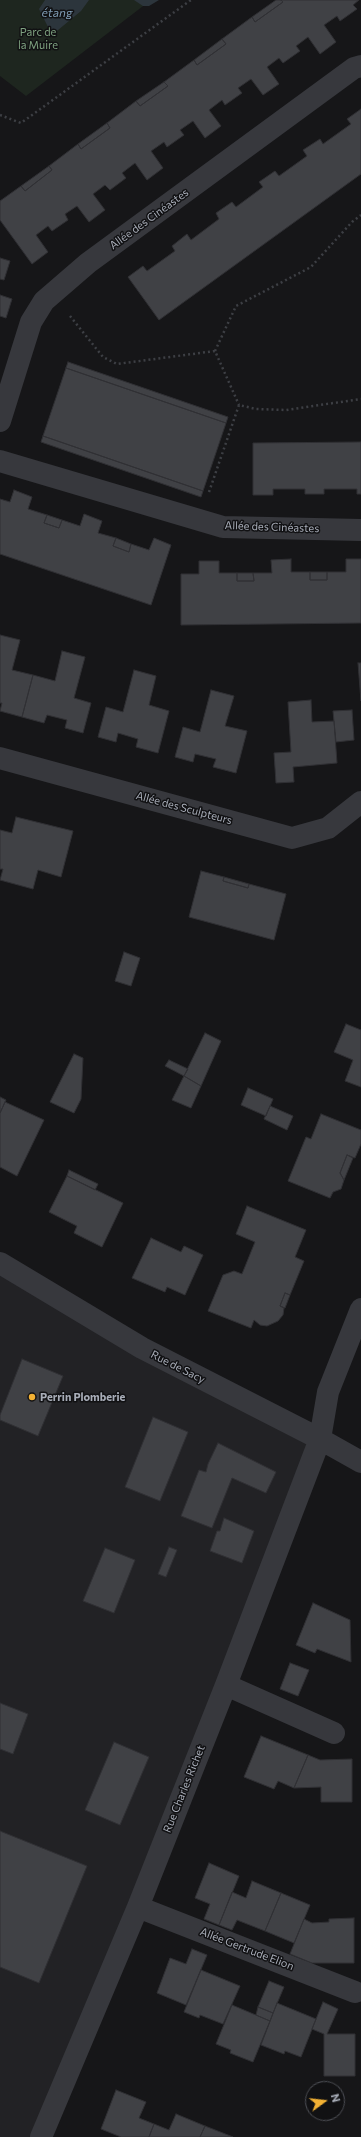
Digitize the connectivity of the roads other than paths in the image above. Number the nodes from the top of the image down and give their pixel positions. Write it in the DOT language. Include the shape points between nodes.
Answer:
graph roads {
  1 [pos="361,66"];
  2 [pos="0,421"];
  3 [pos="0,461"];
  4 [pos="361,530"];
  5 [pos="0,758"];
  6 [pos="361,802"];
  7 [pos="0,1263"];
  8 [pos="361,1309"];
  9 [pos="320,1439"];
  10 [pos="361,1462"];
  11 [pos="226,1685"];
  12 [pos="334,1733"];
  13 [pos="138,1907"];
  14 [pos="355,1992"];
  15 [pos="41,2137"];
  1 -- 2 [label="street, Allée des Cinéastes" via="354,68 94,258 44,301 31,322"];
  3 -- 4 [label="street, Allée des Cinéastes" via="223,526"];
  5 -- 6 [label="street, Allée des Sculpteurs" via="292,838 328,828"];
  7 -- 9 [label="street, Rue de Sacy" via="142,1348"];
  8 -- 9 [label="street, Rue Charles Richet" via="328,1392"];
  9 -- 10 [label="street, Rue de Sacy"];
  9 -- 11 [label="street, Rue Charles Richet"];
  11 -- 12 [label="street"];
  11 -- 13 [label="street, Rue Charles Richet"];
  13 -- 14 [label="street, Allée Gertrude Elion"];
  13 -- 15 [label="street, Rue Charles Richet"];
}
